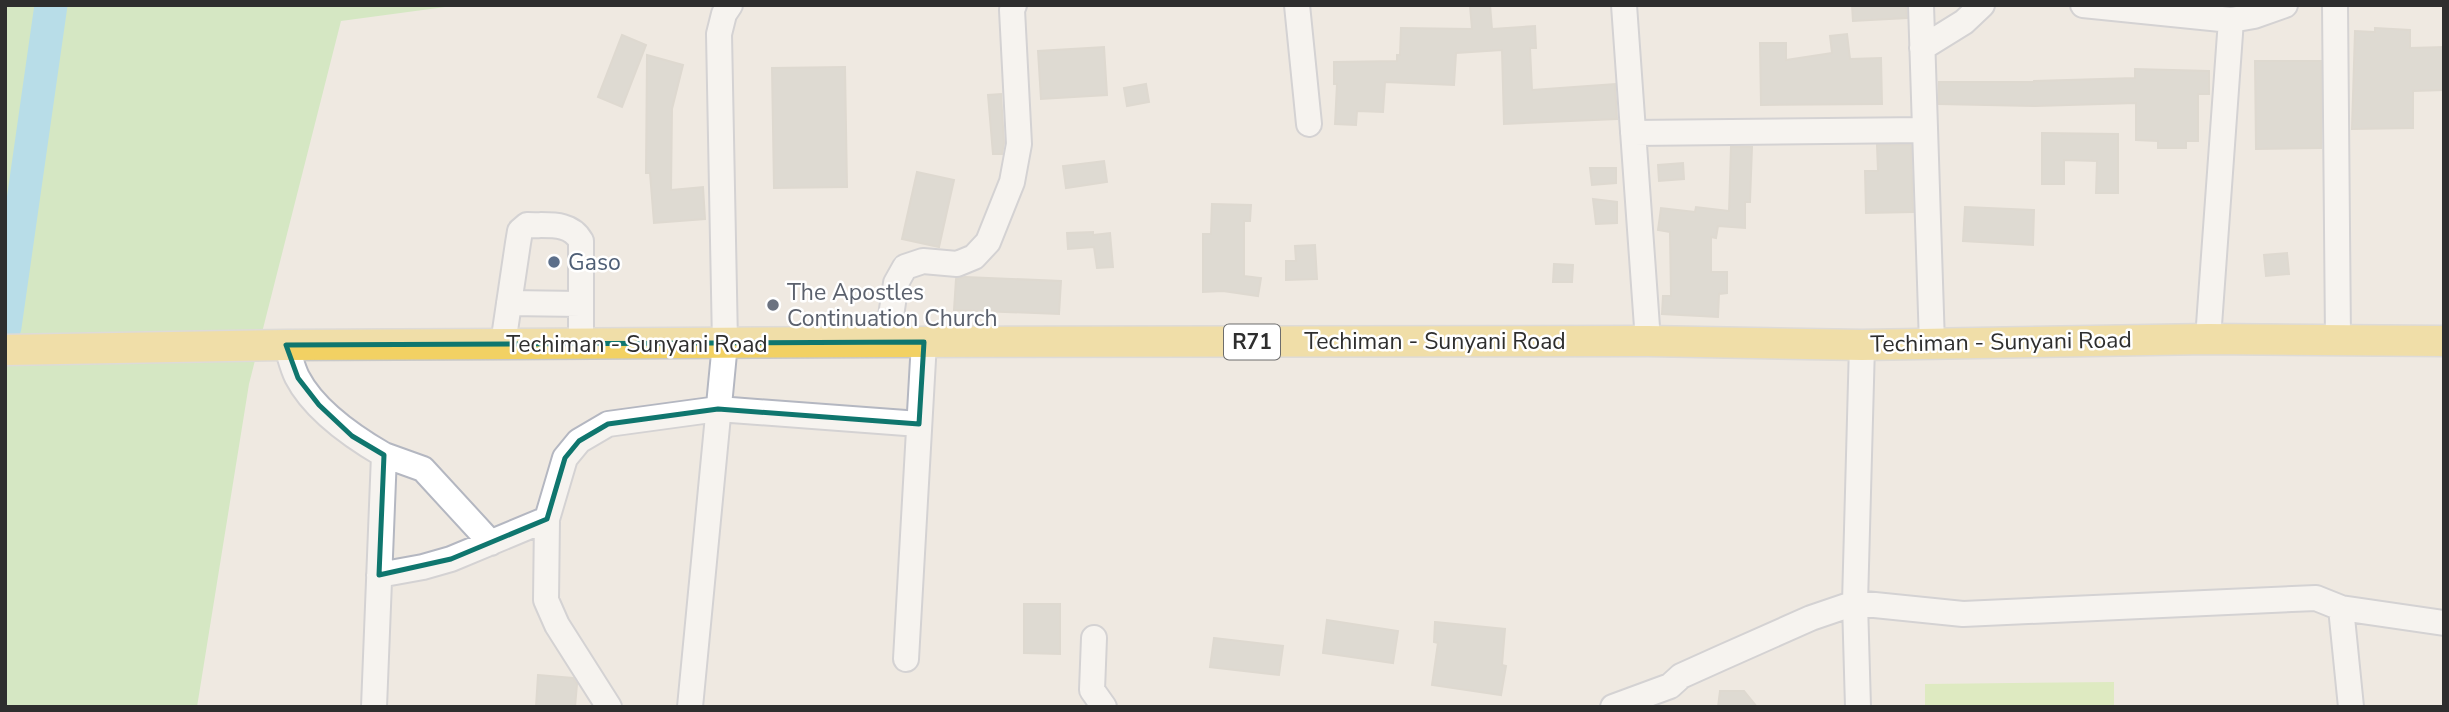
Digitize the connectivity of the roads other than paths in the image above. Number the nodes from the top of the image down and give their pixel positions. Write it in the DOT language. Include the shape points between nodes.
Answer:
graph roads {
  1 [pos="730,5"];
  2 [pos="1014,5"];
  3 [pos="1297,5"];
  4 [pos="1624,5"];
  5 [pos="1921,5"];
  6 [pos="1982,5"];
  7 [pos="2083,5"];
  8 [pos="2335,5"];
  9 [pos="2282,6"];
  10 [pos="2231,20"];
  11 [pos="1922,48"];
  12 [pos="1309,124"];
  13 [pos="1924,130"];
  14 [pos="1633,133"];
  15 [pos="509,303"];
  16 [pos="581,304"];
  17 [pos="2208,339"];
  18 [pos="2338,339"];
  19 [pos="1648,341"];
  20 [pos="2444,341"];
  21 [pos="887,342"];
  22 [pos="924,342"];
  23 [pos="724,343"];
  24 [pos="503,344"];
  25 [pos="580,344"];
  26 [pos="1932,344"];
  27 [pos="286,345"];
  28 [pos="1862,345"];
  29 [pos="5,350"];
  30 [pos="718,409"];
  31 [pos="919,425"];
  32 [pos="384,455"];
  33 [pos="547,519"];
  34 [pos="491,542"];
  35 [pos="379,575"];
  36 [pos="1855,603"];
  37 [pos="2341,608"];
  38 [pos="1811,618"];
  39 [pos="2444,623"];
  40 [pos="1094,638"];
  41 [pos="1858,658"];
  42 [pos="906,659"];
  43 [pos="1667,697"];
  44 [pos="374,707"];
  45 [pos="609,707"];
  46 [pos="690,707"];
  47 [pos="1104,707"];
  48 [pos="1613,707"];
  49 [pos="1857,707"];
  50 [pos="2351,707"];
  1 -- 23 [label="street" via="719,34"];
  2 -- 21 [label="street" via="1019,144 1012,182 988,242 974,257 957,264 923,261 905,267 896,283"];
  3 -- 12 [label="street"];
  4 -- 14 [label="street"];
  5 -- 11 [label="street"];
  6 -- 11 [label="street"];
  7 -- 10 [label="street"];
  8 -- 18 [label="street"];
  9 -- 10 [label="street"];
  10 -- 17 [label="street"];
  11 -- 13 [label="street"];
  13 -- 14 [label="street"];
  13 -- 26 [label="street"];
  14 -- 19 [label="street"];
  15 -- 16 [label="street"];
  15 -- 16 [label="street" via="520,231 527,225 567,226 576,232 581,241"];
  15 -- 24 [label="street"];
  16 -- 25 [label="street"];
  17 -- 18 [label="main road, Techiman - Sunyani Road / R71"];
  17 -- 26 [label="main road, Techiman - Sunyani Road / R71"];
  18 -- 20 [label="main road, Techiman - Sunyani Road / R71"];
  19 -- 22 [label="main road, Techiman - Sunyani Road / R71"];
  19 -- 28 [label="main road, Techiman - Sunyani Road / R71"];
  21 -- 22 [label="main road, Techiman - Sunyani Road / R71"];
  21 -- 23 [label="main road, Techiman - Sunyani Road / R71"];
  22 -- 31 [label="street"];
  23 -- 25 [label="main road, Techiman - Sunyani Road / R71"];
  23 -- 30 [label="street"];
  24 -- 25 [label="main road, Techiman - Sunyani Road / R71"];
  24 -- 27 [label="main road, Techiman - Sunyani Road / R71"];
  26 -- 28 [label="main road, Techiman - Sunyani Road / R71"];
  27 -- 29 [label="main road, Techiman - Sunyani Road / R71"];
  27 -- 32 [label="street" via="298,378 319,405 352,436"];
  28 -- 36 [label="street"];
  30 -- 31 [label="street"];
  30 -- 33 [label="street" via="608,424 579,441 565,458"];
  30 -- 46 [label="street"];
  31 -- 42 [label="street"];
  32 -- 34 [label="street" via="423,469"];
  32 -- 35 [label="street"];
  33 -- 34 [label="street"];
  33 -- 45 [label="street" via="546,600 556,625"];
  34 -- 35 [label="street" via="451,559"];
  35 -- 44 [label="street"];
  36 -- 37 [label="street" via="1963,614 2316,598"];
  36 -- 38 [label="street"];
  36 -- 41 [label="street"];
  37 -- 39 [label="street"];
  37 -- 50 [label="street"];
  38 -- 41 [label="street" via="1840,632"];
  38 -- 43 [label="street" via="1681,676"];
  40 -- 47 [label="street" via="1092,690"];
  41 -- 49 [label="street"];
  43 -- 48 [label="street"];
}
